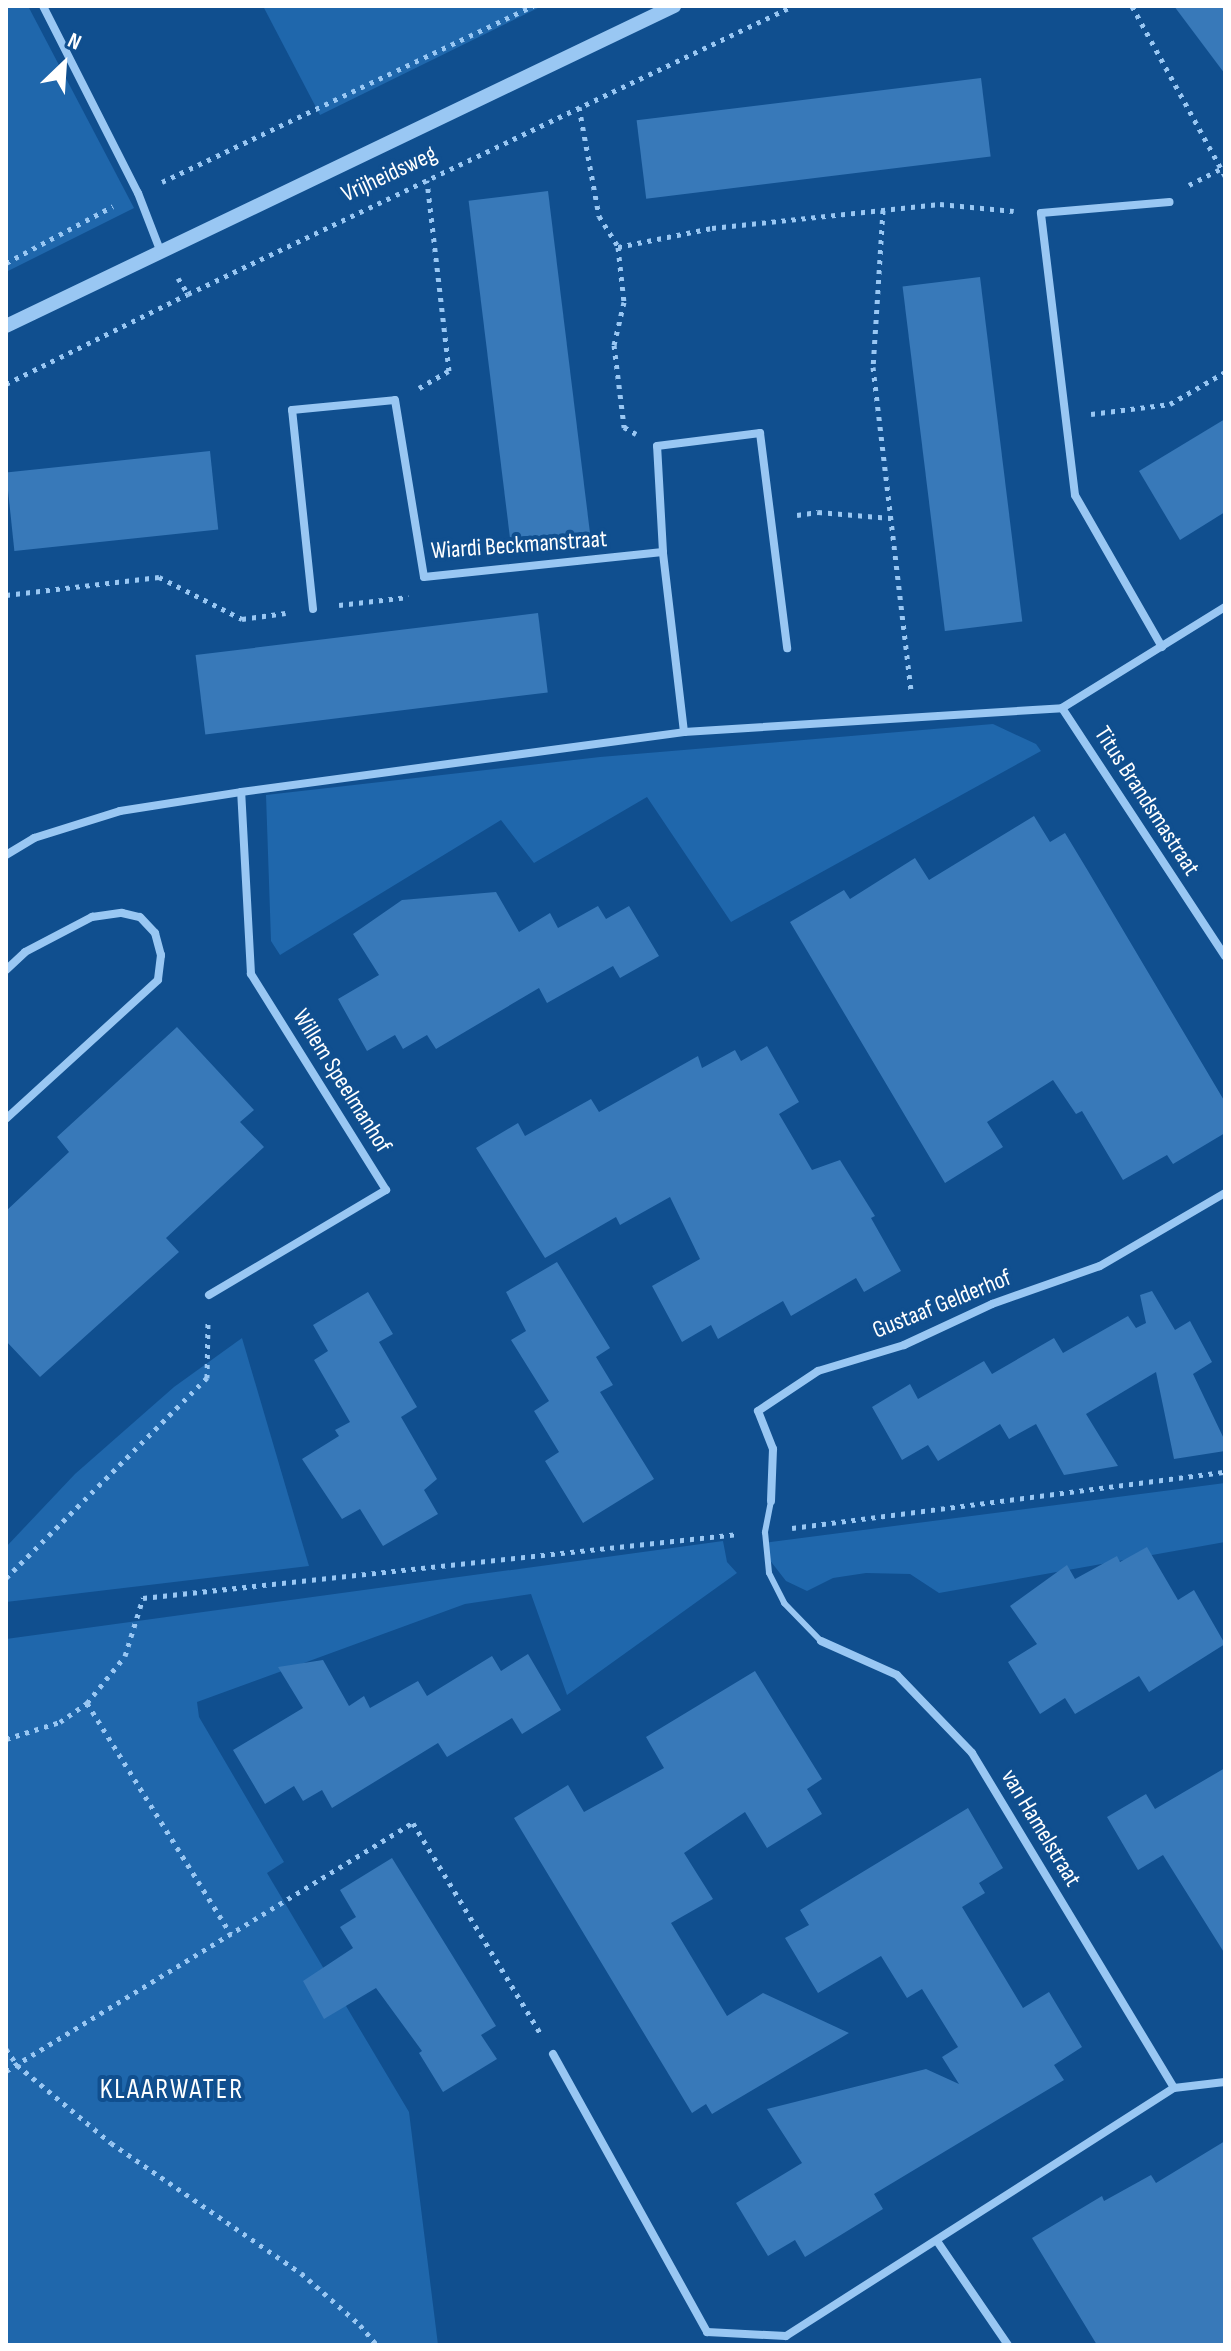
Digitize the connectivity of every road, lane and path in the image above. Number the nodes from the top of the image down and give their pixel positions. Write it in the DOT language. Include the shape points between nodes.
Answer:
graph roads {
  1 [pos="43,6"];
  2 [pos="533,6"];
  3 [pos="674,6"];
  4 [pos="793,6"];
  5 [pos="1132,6"];
  6 [pos="579,107"];
  7 [pos="1220,169"];
  8 [pos="1225,176"];
  9 [pos="427,180"];
  10 [pos="138,193"];
  11 [pos="1170,202"];
  12 [pos="883,210"];
  13 [pos="1041,213"];
  14 [pos="618,247"];
  15 [pos="160,250"];
  16 [pos="6,263"];
  17 [pos="6,326"];
  18 [pos="1225,372"];
  19 [pos="6,384"];
  20 [pos="395,400"];
  21 [pos="1066,417"];
  22 [pos="657,446"];
  23 [pos="771,518"];
  24 [pos="891,518"];
  25 [pos="663,552"];
  26 [pos="424,577"];
  27 [pos="6,595"];
  28 [pos="1225,607"];
  29 [pos="313,609"];
  30 [pos="1162,647"];
  31 [pos="787,648"];
  32 [pos="1062,708"];
  33 [pos="914,718"];
  34 [pos="684,732"];
  35 [pos="241,792"];
  36 [pos="6,855"];
  37 [pos="1225,956"];
  38 [pos="6,970"];
  39 [pos="6,1119"];
  40 [pos="1225,1193"];
  41 [pos="209,1295"];
  42 [pos="1225,1472"];
  43 [pos="771,1501"];
  44 [pos="765,1532"];
  45 [pos="6,1578"];
  46 [pos="821,1641"];
  47 [pos="87,1703"];
  48 [pos="6,1739"];
  49 [pos="231,1934"];
  50 [pos="6,2049"];
  51 [pos="553,2054"];
  52 [pos="17,2065"];
  53 [pos="6,2071"];
  54 [pos="1225,2082"];
  55 [pos="1174,2088"];
  56 [pos="937,2241"];
  57 [pos="377,2345"];
  58 [pos="1008,2345"];
  1 -- 10 [label="street"];
  2 -- 10 [label="path"];
  3 -- 15 [label="street, Vrijheidsweg"];
  4 -- 6 [label="path, Vrijheidsweg"];
  5 -- 7 [label="path"];
  6 -- 9 [label="path, Vrijheidsweg"];
  6 -- 14 [label="path" via="599,216"];
  7 -- 8 [label="path"];
  7 -- 11 [label="path" via="1185,187"];
  9 -- 19 [label="path, Vrijheidsweg"];
  9 -- 20 [label="path" via="449,371"];
  10 -- 15 [label="street"];
  10 -- 16 [label="path"];
  11 -- 13 [label="street"];
  12 -- 13 [label="path" via="940,204"];
  12 -- 14 [label="path" via="712,228"];
  12 -- 24 [label="path" via="873,367"];
  13 -- 21 [label="street"];
  14 -- 22 [label="path" via="624,302 614,345 624,427"];
  15 -- 17 [label="street, Vrijheidsweg"];
  18 -- 21 [label="path" via="1170,404"];
  20 -- 26 [label="street, Wiardi Beckmanstraat"];
  20 -- 29 [label="street" via="292,410"];
  21 -- 30 [label="street" via="1075,495"];
  22 -- 23 [label="street" via="760,433"];
  22 -- 25 [label="street"];
  23 -- 24 [label="path" via="818,512"];
  23 -- 31 [label="street"];
  24 -- 33 [label="path"];
  25 -- 26 [label="street, Wiardi Beckmanstraat"];
  25 -- 34 [label="street"];
  26 -- 29 [label="path" via="417,596"];
  27 -- 29 [label="path" via="159,577 242,619"];
  28 -- 30 [label="street"];
  30 -- 32 [label="street"];
  32 -- 33 [label="street"];
  32 -- 37 [label="street, Titus Brandsmastraat"];
  33 -- 34 [label="street"];
  34 -- 35 [label="street"];
  35 -- 36 [label="street" via="120,811 34,838"];
  35 -- 41 [label="street, Willem Speelmanhof" via="251,974 386,1190"];
  38 -- 39 [label="street" via="25,952 92,917 122,913 140,917 155,933 161,955 158,980"];
  40 -- 43 [label="street, Gustaaf Gelderhof" via="1100,1266 992,1304 904,1345 818,1371 758,1411 773,1449"];
  41 -- 45 [label="path" via="207,1378"];
  42 -- 44 [label="path"];
  43 -- 44 [label="lane"];
  44 -- 46 [label="lane" via="769,1573 784,1603"];
  44 -- 47 [label="path" via="143,1598 125,1656"];
  46 -- 55 [label="street, van Hamelstraat" via="897,1675 972,1753"];
  47 -- 48 [label="path" via="60,1722"];
  47 -- 49 [label="path"];
  49 -- 51 [label="path" via="413,1823"];
  49 -- 52 [label="path"];
  50 -- 52 [label="path"];
  51 -- 56 [label="street" via="707,2332 786,2336"];
  52 -- 53 [label="path"];
  52 -- 57 [label="path" via="111,2143 301,2273"];
  54 -- 55 [label="street"];
  55 -- 56 [label="street"];
  56 -- 58 [label="street"];
}
